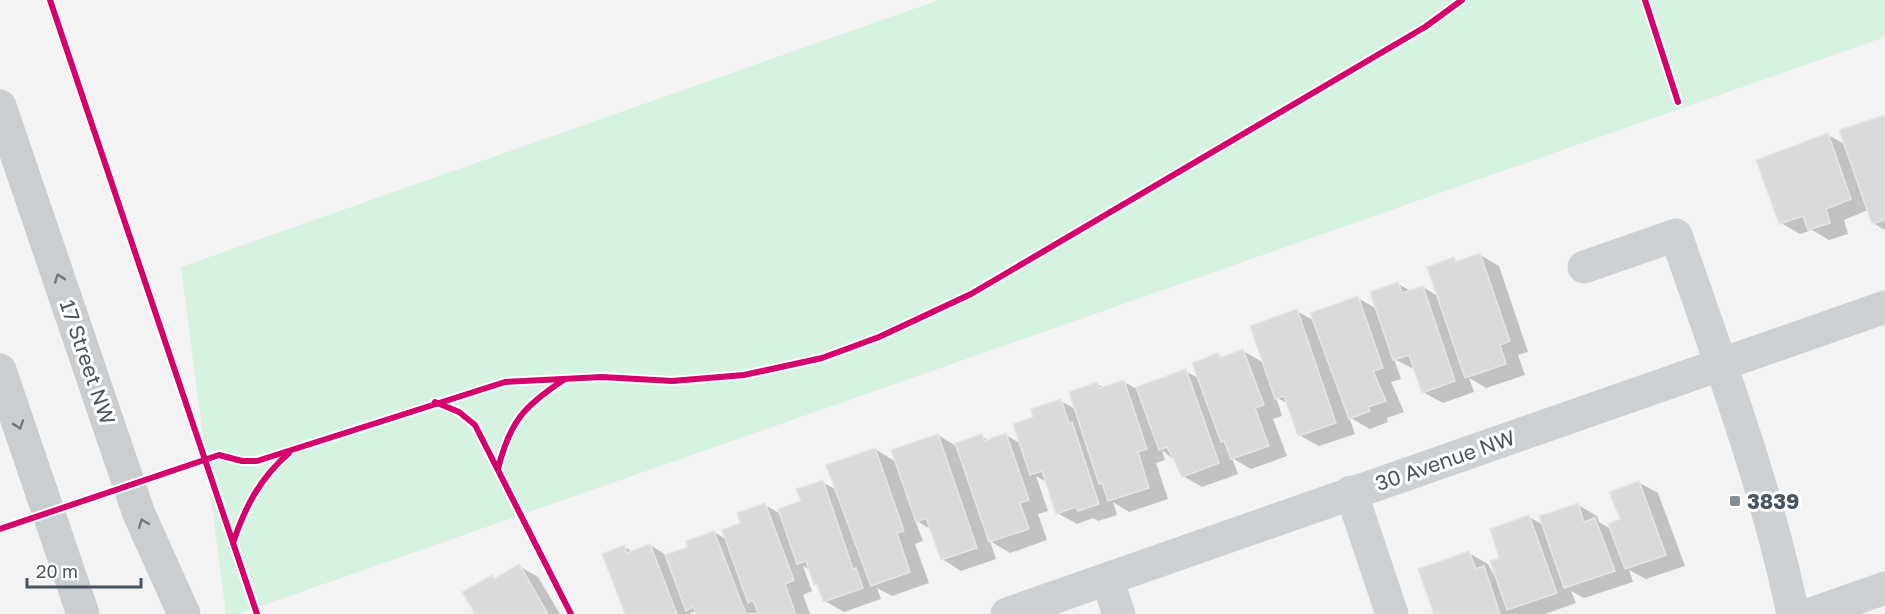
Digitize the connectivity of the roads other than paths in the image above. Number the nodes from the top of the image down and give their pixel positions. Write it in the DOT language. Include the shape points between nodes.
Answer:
graph roads {
  1 [pos="0,106"];
  2 [pos="1584,267"];
  3 [pos="1885,307"];
  4 [pos="1721,364"];
  5 [pos="0,370"];
  6 [pos="1351,492"];
  7 [pos="1107,579"];
  8 [pos="1885,588"];
  9 [pos="83,614"];
  10 [pos="184,614"];
  11 [pos="1007,614"];
  12 [pos="1119,614"];
  13 [pos="1392,614"];
  14 [pos="1793,614"];
  15 [pos="1811,614"];
  10 -- 1 [label="main road, 17 Street NW, one-way" via="139,514"];
  2 -- 4 [label="street" via="1676,235"];
  3 -- 4 [label="street, 30 Avenue NW"];
  4 -- 6 [label="street, 30 Avenue NW"];
  4 -- 14 [label="street" via="1771,520"];
  5 -- 9 [label="main road, one-way"];
  6 -- 7 [label="street, 30 Avenue NW"];
  6 -- 13 [label="street"];
  7 -- 11 [label="street, 30 Avenue NW"];
  7 -- 12 [label="street"];
  8 -- 15 [label="street"];
}
